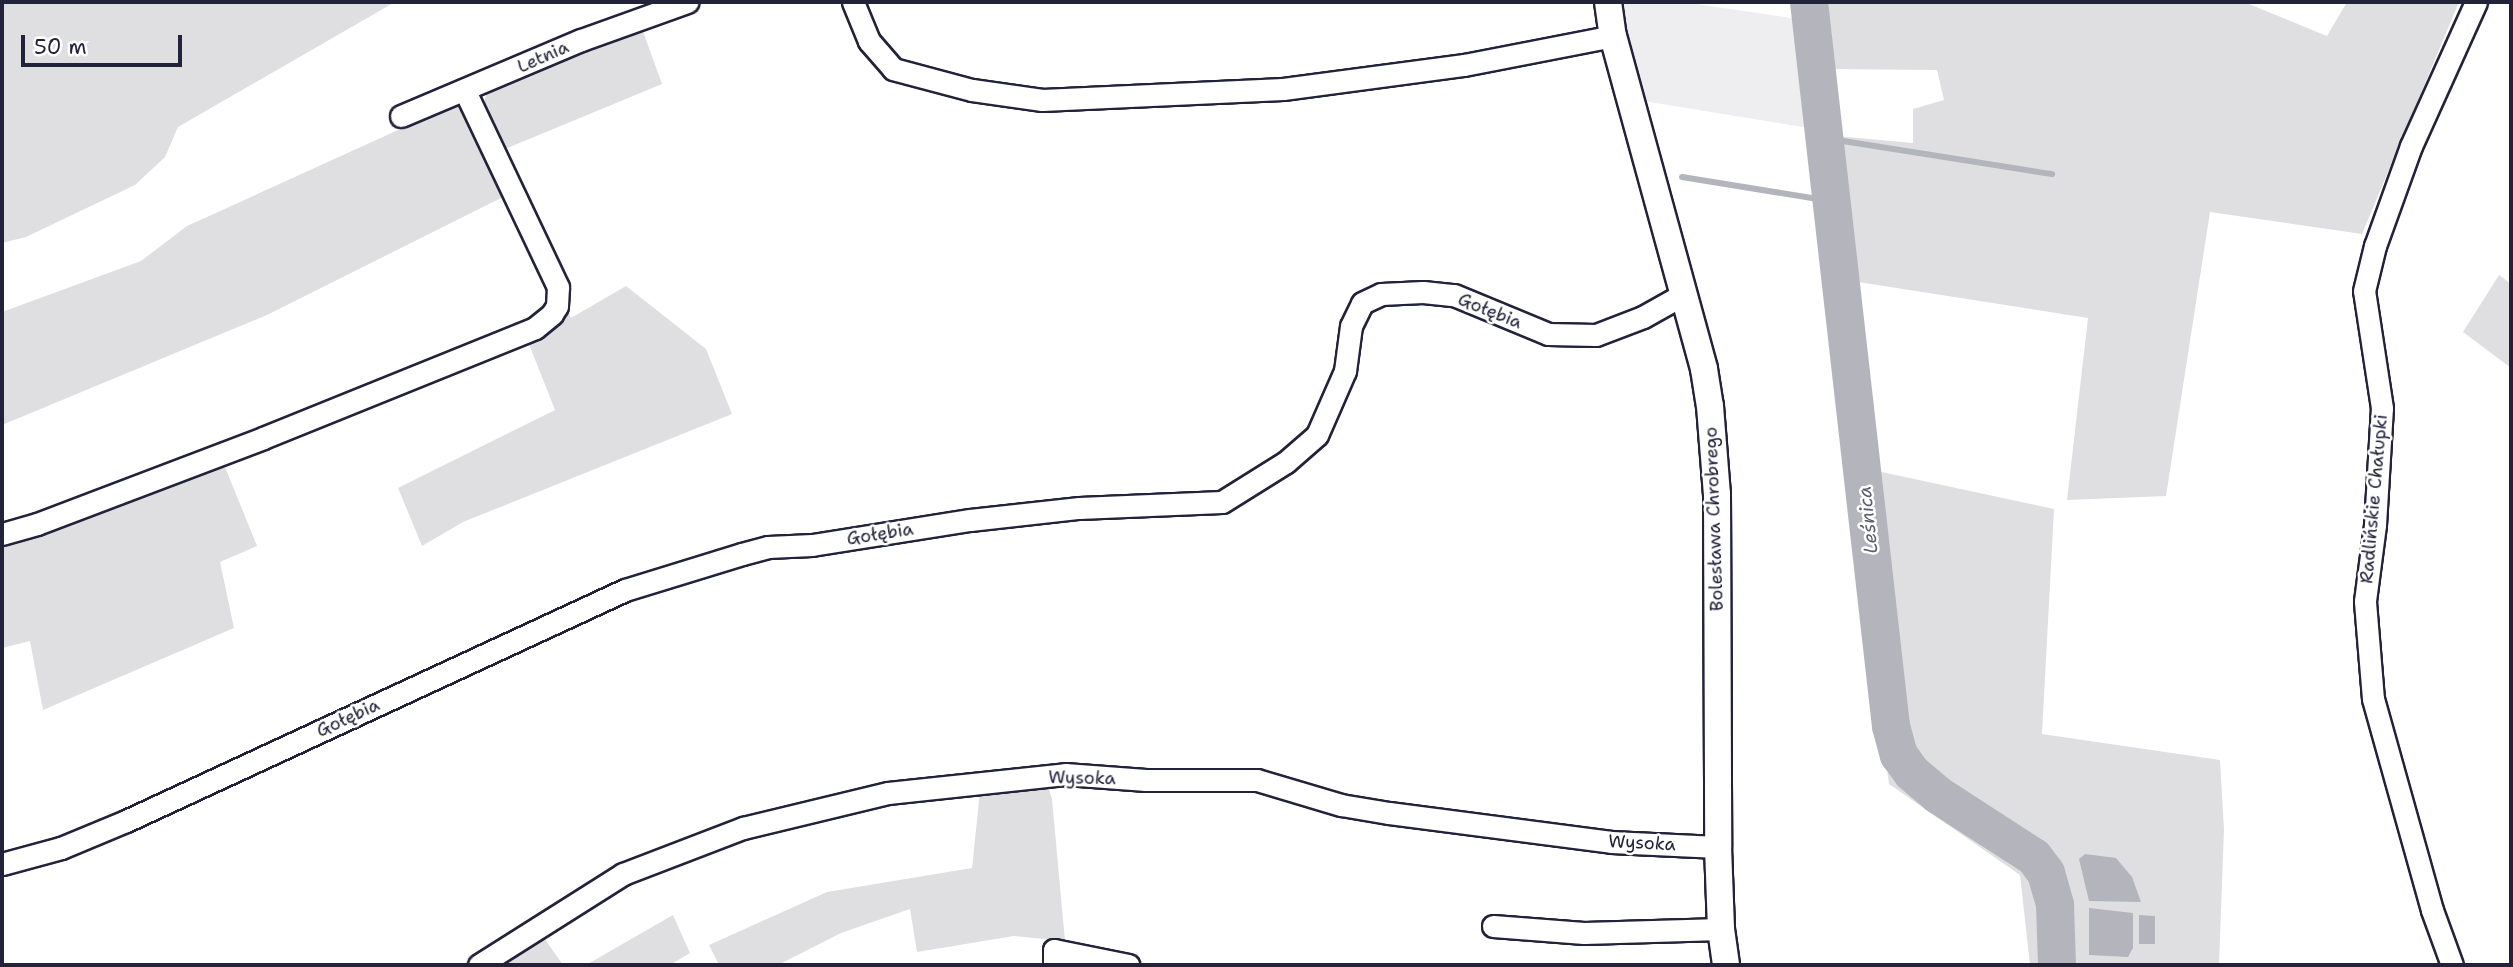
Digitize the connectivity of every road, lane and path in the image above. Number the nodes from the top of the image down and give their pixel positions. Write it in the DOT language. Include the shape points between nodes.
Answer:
graph roads {
  1 [pos="687,2"];
  2 [pos="853,2"];
  3 [pos="1608,2"];
  4 [pos="2476,2"];
  5 [pos="1613,36"];
  6 [pos="465,91"];
  7 [pos="401,116"];
  8 [pos="1684,294"];
  9 [pos="2,534"];
  10 [pos="1718,847"];
  11 [pos="2,864"];
  12 [pos="1493,926"];
  13 [pos="1721,929"];
  14 [pos="479,965"];
  15 [pos="1054,965"];
  16 [pos="1128,965"];
  17 [pos="1726,965"];
  18 [pos="2452,965"];
  1 -- 6 [label="street, Letnia" via="581,40"];
  2 -- 5 [label="street" via="869,41 893,69 972,90 1042,100 1283,89 1464,65"];
  3 -- 5 [label="street, Bolesława Chrobrego"];
  4 -- 18 [label="street, Radlińskie Chałupki" via="2411,146 2364,291 2382,408 2365,601 2373,699 2432,910"];
  5 -- 8 [label="street, Bolesława Chrobrego"];
  6 -- 7 [label="street, Letnia"];
  6 -- 9 [label="street" via="558,287 552,314 535,328 263,438"];
  8 -- 10 [label="street, Bolesława Chrobrego" via="1710,407 1717,494"];
  8 -- 11 [label="street, Gołębia" via="1643,317 1595,335 1548,334 1454,296 1381,294 1362,303 1351,326 1345,371 1317,435 1286,462 1222,502 1079,508 742,554 625,590 126,821 61,848"];
  10 -- 13 [label="street, Bolesława Chrobrego"];
  10 -- 14 [label="street, Wysoka" via="1611,842 1389,813 1341,805 1258,780 1065,774 888,793 743,828 624,874"];
  12 -- 13 [label="street" via="1584,933"];
  13 -- 17 [label="street, Bolesława Chrobrego"];
  15 -- 16 [label="street" via="1054,950"];
}
